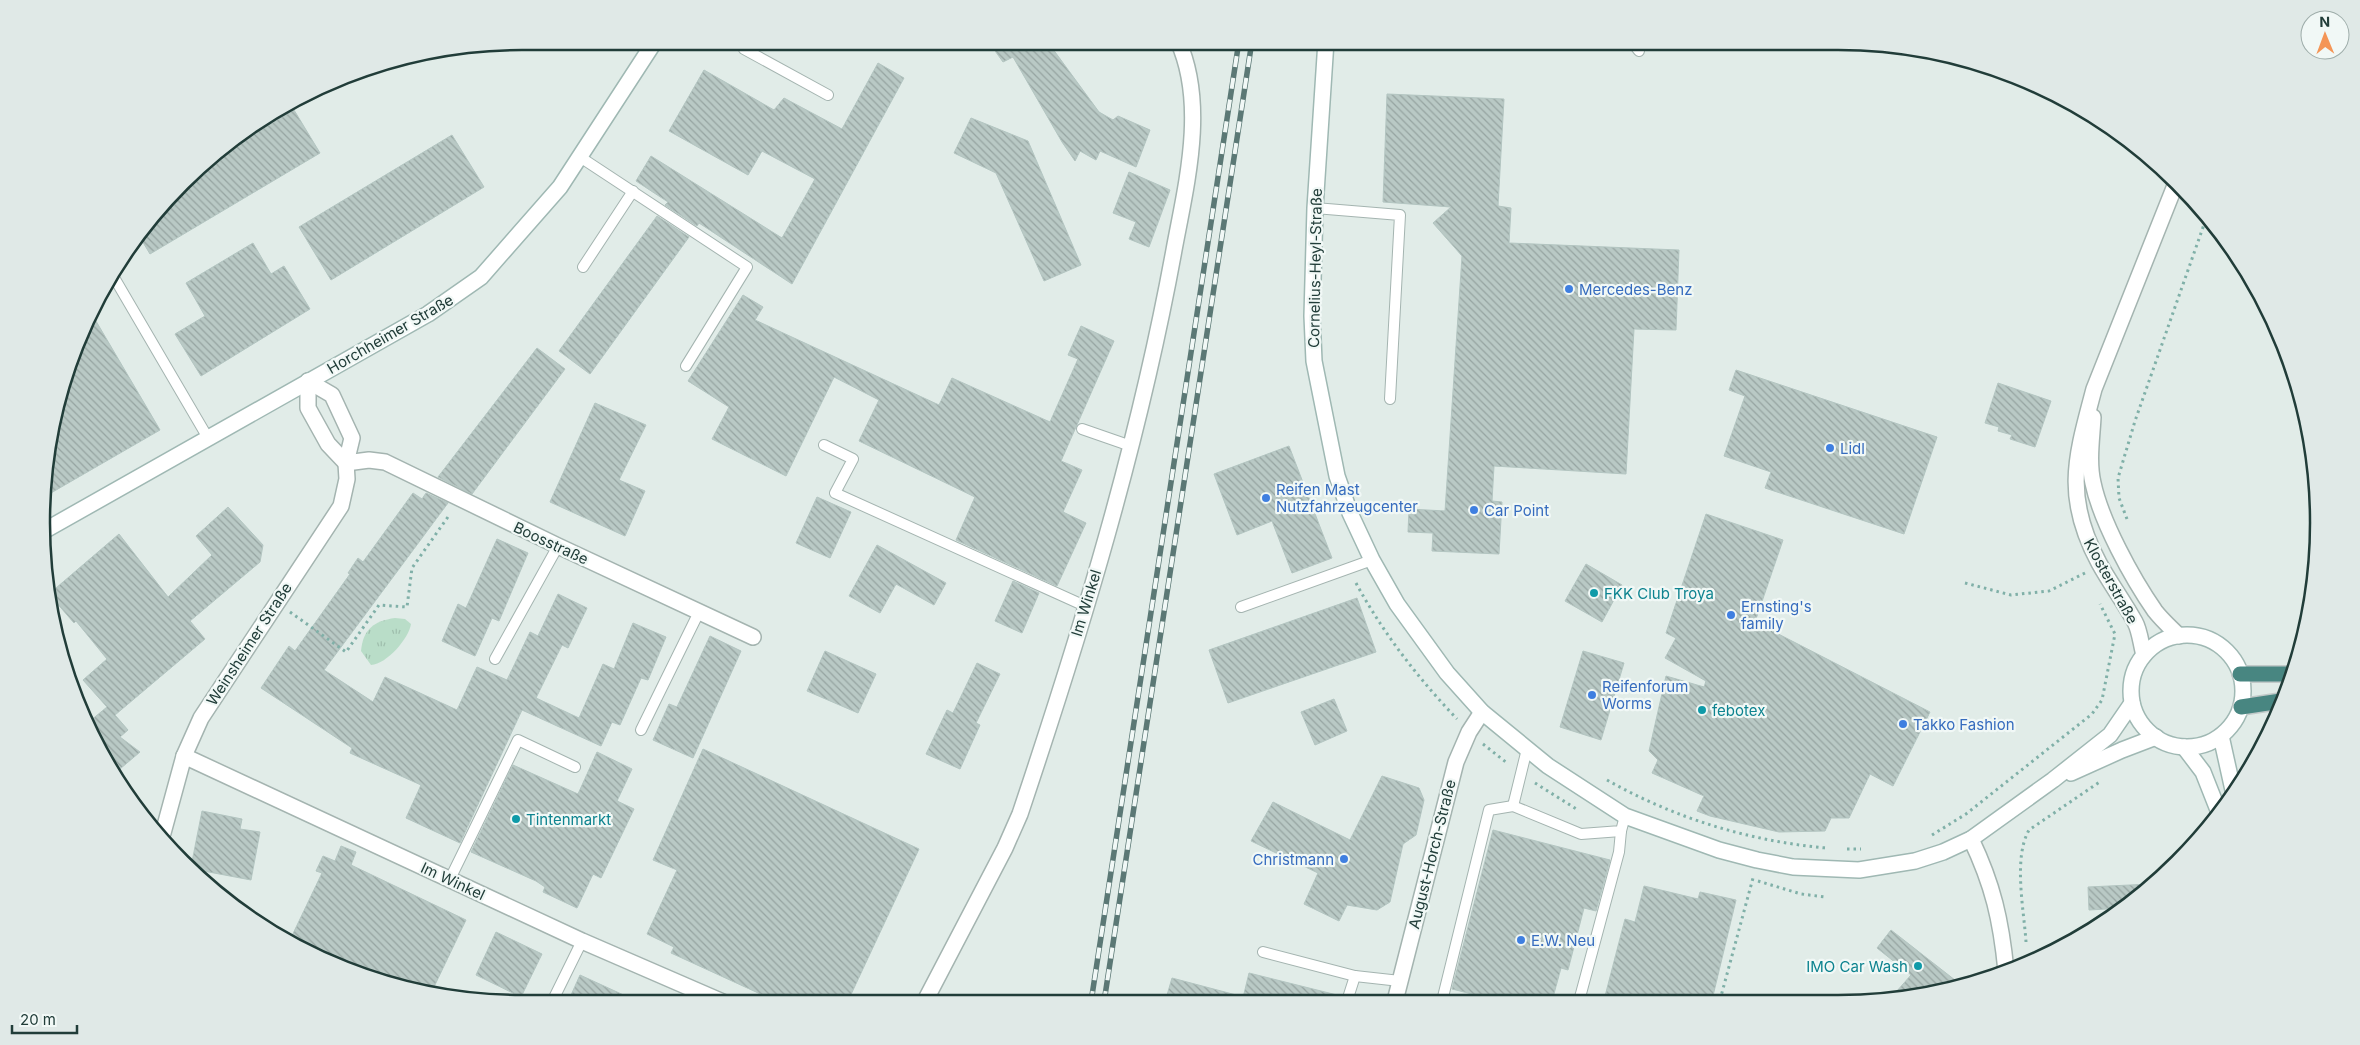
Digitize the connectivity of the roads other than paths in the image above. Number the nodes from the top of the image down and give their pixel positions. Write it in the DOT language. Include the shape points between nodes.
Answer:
graph roads {
  1 [pos="649,50"];
  2 [pos="748,50"];
  3 [pos="1182,50"];
  4 [pos="1325,50"];
  5 [pos="828,95"];
  6 [pos="580,156"];
  7 [pos="2174,190"];
  8 [pos="633,192"];
  9 [pos="1315,208"];
  10 [pos="583,267"];
  11 [pos="116,281"];
  12 [pos="686,366"];
  13 [pos="308,381"];
  14 [pos="2094,389"];
  15 [pos="1390,398"];
  16 [pos="1082,429"];
  17 [pos="208,438"];
  18 [pos="824,445"];
  19 [pos="1131,446"];
  20 [pos="346,463"];
  21 [pos="50,527"];
  22 [pos="558,546"];
  23 [pos="1372,560"];
  24 [pos="1085,606"];
  25 [pos="1241,607"];
  26 [pos="699,612"];
  27 [pos="2179,636"];
  28 [pos="753,637"];
  29 [pos="2144,655"];
  30 [pos="495,660"];
  31 [pos="2240,674"];
  32 [pos="2285,674"];
  33 [pos="2274,702"];
  34 [pos="2132,703"];
  35 [pos="2240,707"];
  36 [pos="1482,712"];
  37 [pos="641,730"];
  38 [pos="2221,736"];
  39 [pos="2156,737"];
  40 [pos="2184,747"];
  41 [pos="1527,749"];
  42 [pos="184,756"];
  43 [pos="575,767"];
  44 [pos="2053,780"];
  45 [pos="2231,783"];
  46 [pos="2216,804"];
  47 [pos="1513,806"];
  48 [pos="1625,816"];
  49 [pos="164,830"];
  50 [pos="1621,831"];
  51 [pos="1971,839"];
  52 [pos="450,879"];
  53 [pos="582,941"];
  54 [pos="1263,952"];
  55 [pos="2005,964"];
  56 [pos="1355,976"];
  57 [pos="1400,981"];
  58 [pos="555,995"];
  59 [pos="707,995"];
  60 [pos="928,995"];
  61 [pos="1349,995"];
  62 [pos="1396,995"];
  63 [pos="1443,995"];
  64 [pos="1580,995"];
  1 -- 6 [label="street, Horchheimer Straße"];
  2 -- 5 [label="lane"];
  3 -- 19 [label="street, Im Winkel" via="1189,85 1192,151 1166,302"];
  4 -- 9 [label="street, Cornelius-Heyl-Straße"];
  6 -- 8 [label="lane"];
  6 -- 13 [label="street, Horchheimer Straße" via="560,187 481,277 428,314"];
  7 -- 14 [label="street, Klosterstraße"];
  8 -- 10 [label="lane"];
  8 -- 12 [label="lane" via="747,267"];
  9 -- 15 [label="lane" via="1400,215"];
  9 -- 23 [label="street, Cornelius-Heyl-Straße" via="1314,361 1337,476"];
  11 -- 17 [label="lane"];
  13 -- 17 [label="street, Horchheimer Straße"];
  13 -- 20 [label="street" via="308,408 328,444"];
  13 -- 20 [label="street, Weinsheimer Straße" via="332,395 343,417 352,438"];
  14 -- 27 [label="street, Klosterstraße" via="2090,458 2098,502 2120,550 2152,605"];
  14 -- 29 [label="street, Klosterstraße" via="2077,459 2075,485 2078,508 2084,533 2099,563 2136,623"];
  16 -- 19 [label="lane"];
  17 -- 21 [label="street, Horchheimer Straße"];
  18 -- 24 [label="lane" via="853,459 836,493"];
  19 -- 24 [label="street, Im Winkel"];
  20 -- 22 [label="street, Boosstraße" via="385,462"];
  20 -- 42 [label="street, Weinsheimer Straße" via="347,479 341,506 214,696"];
  22 -- 26 [label="street, Boosstraße"];
  22 -- 30 [label="lane"];
  23 -- 25 [label="lane"];
  23 -- 36 [label="street, Cornelius-Heyl-Straße" via="1422,640"];
  24 -- 60 [label="street, Im Winkel" via="1020,814"];
  26 -- 28 [label="street, Boosstraße"];
  26 -- 37 [label="lane"];
  27 -- 29 [label="street" via="2160,642"];
  27 -- 31 [label="street" via="2198,636 2217,644 2231,657"];
  29 -- 34 [label="street" via="2133,678"];
  31 -- 32 [label="highway"];
  31 -- 35 [label="street" via="2243,691"];
  33 -- 35 [label="highway"];
  34 -- 39 [label="street" via="2141,722"];
  34 -- 44 [label="street, Cornelius-Heyl-Straße" via="2110,735"];
  35 -- 38 [label="street" via="2236,718"];
  36 -- 41 [label="street, Cornelius-Heyl-Straße"];
  36 -- 57 [label="street, August-Horch-Straße" via="1456,762"];
  38 -- 40 [label="street" via="2203,744"];
  38 -- 45 [label="street"];
  39 -- 40 [label="street"];
  39 -- 44 [label="street, Cornelius-Heyl-Straße"];
  40 -- 46 [label="street" via="2203,772"];
  41 -- 47 [label="lane"];
  41 -- 48 [label="street, Cornelius-Heyl-Straße"];
  42 -- 49 [label="street, Weinsheimer Straße"];
  42 -- 52 [label="street, Im Winkel"];
  43 -- 52 [label="lane" via="518,740"];
  44 -- 51 [label="street, Cornelius-Heyl-Straße"];
  47 -- 50 [label="lane" via="1581,834"];
  47 -- 63 [label="lane" via="1489,810"];
  48 -- 50 [label="lane"];
  48 -- 51 [label="street, Cornelius-Heyl-Straße" via="1719,850 1793,867 1859,870 1915,861"];
  50 -- 64 [label="lane" via="1619,852"];
  51 -- 55 [label="street" via="2000,916"];
  52 -- 53 [label="street, Im Winkel"];
  53 -- 58 [label="lane"];
  53 -- 59 [label="street, Im Winkel"];
  54 -- 56 [label="lane"];
  56 -- 57 [label="lane"];
  56 -- 61 [label="lane"];
  57 -- 62 [label="street, August-Horch-Straße"];
}
